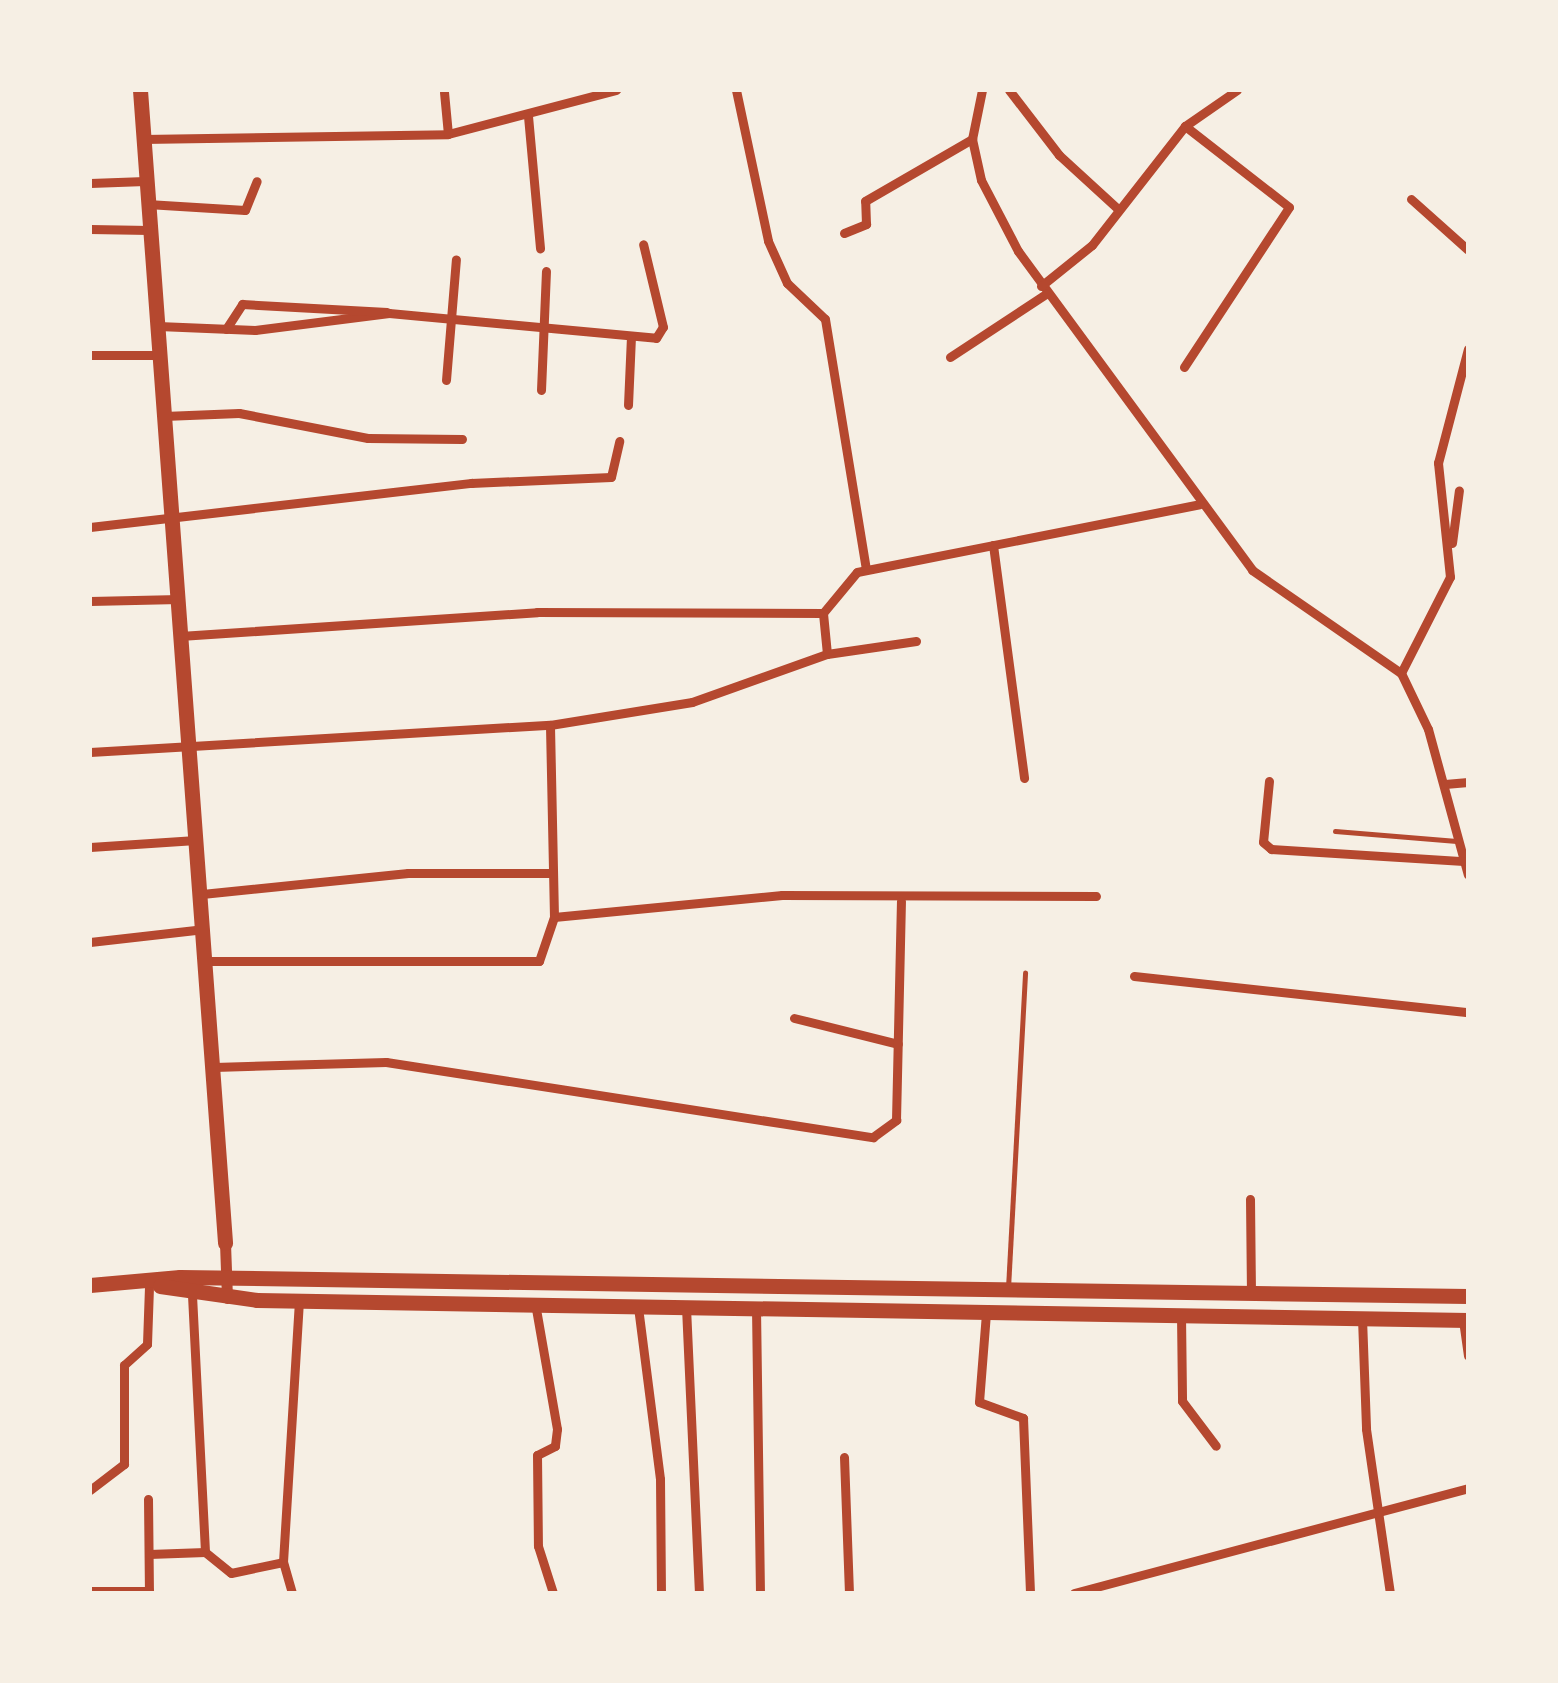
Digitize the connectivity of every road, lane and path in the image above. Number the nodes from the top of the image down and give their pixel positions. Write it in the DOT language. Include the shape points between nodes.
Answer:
graph roads {
  1 [pos="140,90"];
  2 [pos="566,90"];
  3 [pos="616,90"];
  4 [pos="736,90"];
  5 [pos="982,90"];
  6 [pos="1010,90"];
  7 [pos="1237,90"];
  8 [pos="444,92"];
  9 [pos="568,106"];
  10 [pos="528,116"];
  11 [pos="1185,126"];
  12 [pos="448,134"];
  13 [pos="972,138"];
  14 [pos="143,139"];
  15 [pos="145,181"];
  16 [pos="257,182"];
  17 [pos="90,183"];
  18 [pos="1411,199"];
  19 [pos="146,204"];
  20 [pos="1118,209"];
  21 [pos="90,229"];
  22 [pos="149,230"];
  23 [pos="844,233"];
  24 [pos="643,244"];
  25 [pos="540,248"];
  26 [pos="1468,250"];
  27 [pos="456,260"];
  28 [pos="546,270"];
  29 [pos="1043,290"];
  30 [pos="389,313"];
  31 [pos="452,318"];
  32 [pos="158,326"];
  33 [pos="226,329"];
  34 [pos="546,330"];
  35 [pos="631,336"];
  36 [pos="1468,349"];
  37 [pos="160,354"];
  38 [pos="90,355"];
  39 [pos="950,357"];
  40 [pos="1184,366"];
  41 [pos="446,380"];
  42 [pos="541,390"];
  43 [pos="628,406"];
  44 [pos="164,416"];
  45 [pos="462,439"];
  46 [pos="620,442"];
  47 [pos="1460,490"];
  48 [pos="1199,504"];
  49 [pos="172,520"];
  50 [pos="90,526"];
  51 [pos="992,546"];
  52 [pos="1451,550"];
  53 [pos="866,570"];
  54 [pos="180,600"];
  55 [pos="90,601"];
  56 [pos="823,613"];
  57 [pos="180,636"];
  58 [pos="916,641"];
  59 [pos="827,654"];
  60 [pos="1401,673"];
  61 [pos="550,725"];
  62 [pos="188,747"];
  63 [pos="90,752"];
  64 [pos="1024,778"];
  65 [pos="1268,781"];
  66 [pos="1468,782"];
  67 [pos="1445,784"];
  68 [pos="1336,831"];
  69 [pos="196,840"];
  70 [pos="1457,841"];
  71 [pos="90,847"];
  72 [pos="1464,860"];
  73 [pos="549,873"];
  74 [pos="1468,876"];
  75 [pos="202,894"];
  76 [pos="1096,896"];
  77 [pos="902,901"];
  78 [pos="554,916"];
  79 [pos="204,929"];
  80 [pos="90,942"];
  81 [pos="206,961"];
  82 [pos="1025,972"];
  83 [pos="1134,976"];
  84 [pos="1468,1012"];
  85 [pos="794,1018"];
  86 [pos="898,1044"];
  87 [pos="214,1067"];
  88 [pos="1250,1200"];
  89 [pos="225,1242"];
  90 [pos="228,1279"];
  91 [pos="90,1285"];
  92 [pos="154,1286"];
  93 [pos="890,1287"];
  94 [pos="1008,1291"];
  95 [pos="1251,1292"];
  96 [pos="192,1296"];
  97 [pos="1468,1296"];
  98 [pos="227,1298"];
  99 [pos="299,1301"];
  100 [pos="535,1303"];
  101 [pos="638,1306"];
  102 [pos="686,1307"];
  103 [pos="756,1308"];
  104 [pos="891,1310"];
  105 [pos="986,1313"];
  106 [pos="1181,1315"];
  107 [pos="1362,1318"];
  108 [pos="1466,1320"];
  109 [pos="1468,1356"];
  110 [pos="1216,1446"];
  111 [pos="844,1457"];
  112 [pos="1468,1488"];
  113 [pos="90,1490"];
  114 [pos="148,1499"];
  115 [pos="1381,1510"];
  116 [pos="205,1552"];
  117 [pos="149,1554"];
  118 [pos="283,1562"];
  119 [pos="90,1591"];
  120 [pos="149,1592"];
  121 [pos="292,1593"];
  122 [pos="553,1593"];
  123 [pos="661,1593"];
  124 [pos="698,1593"];
  125 [pos="760,1593"];
  126 [pos="849,1593"];
  127 [pos="1030,1593"];
  128 [pos="1074,1593"];
  129 [pos="1390,1593"];
  1 -- 14 [label="highway"];
  2 -- 9 [label="street"];
  3 -- 9 [label="street"];
  4 -- 53 [label="street" via="756,206 778,266 825,319"];
  5 -- 13 [label="street"];
  6 -- 20 [label="street" via="1059,155"];
  7 -- 11 [label="street"];
  8 -- 12 [label="street"];
  9 -- 10 [label="street"];
  10 -- 12 [label="street"];
  10 -- 25 [label="street"];
  11 -- 20 [label="street"];
  11 -- 40 [label="street" via="1289,207"];
  12 -- 14 [label="street"];
  13 -- 23 [label="street" via="865,201 866,224"];
  13 -- 29 [label="street" via="995,210"];
  14 -- 15 [label="highway"];
  15 -- 17 [label="street"];
  15 -- 19 [label="highway"];
  16 -- 19 [label="street" via="245,210"];
  18 -- 26 [label="street"];
  19 -- 22 [label="highway"];
  20 -- 29 [label="street"];
  21 -- 22 [label="street"];
  22 -- 32 [label="highway"];
  24 -- 35 [label="street" via="663,327 656,338"];
  27 -- 31 [label="street"];
  28 -- 34 [label="street"];
  29 -- 39 [label="street"];
  29 -- 48 [label="street"];
  30 -- 31 [label="street"];
  30 -- 33 [label="street"];
  30 -- 33 [label="street" via="242,304"];
  31 -- 34 [label="street"];
  31 -- 41 [label="street"];
  32 -- 33 [label="street"];
  32 -- 37 [label="highway"];
  34 -- 35 [label="street"];
  34 -- 42 [label="street"];
  35 -- 43 [label="street"];
  36 -- 52 [label="street" via="1438,463"];
  37 -- 38 [label="street"];
  37 -- 44 [label="highway"];
  44 -- 45 [label="street" via="239,412 368,438"];
  44 -- 49 [label="highway"];
  46 -- 49 [label="street" via="611,478 470,483"];
  47 -- 52 [label="street"];
  48 -- 51 [label="street"];
  48 -- 60 [label="street" via="1278,594"];
  49 -- 50 [label="street"];
  49 -- 54 [label="highway"];
  51 -- 53 [label="street"];
  51 -- 64 [label="street"];
  52 -- 60 [label="street" via="1439,611"];
  53 -- 56 [label="street" via="835,588"];
  54 -- 55 [label="street"];
  54 -- 57 [label="highway"];
  56 -- 57 [label="street" via="538,612"];
  56 -- 59 [label="street"];
  57 -- 62 [label="highway"];
  58 -- 59 [label="street"];
  59 -- 61 [label="street" via="692,702"];
  60 -- 67 [label="street"];
  61 -- 62 [label="street"];
  61 -- 73 [label="street"];
  62 -- 63 [label="street"];
  62 -- 69 [label="highway"];
  65 -- 72 [label="street" via="1263,842 1270,849"];
  66 -- 67 [label="street"];
  67 -- 70 [label="street"];
  68 -- 70 [label="lane"];
  69 -- 71 [label="street"];
  69 -- 75 [label="highway"];
  70 -- 72 [label="street"];
  72 -- 74 [label="street"];
  73 -- 75 [label="street" via="408,873"];
  73 -- 78 [label="street"];
  75 -- 79 [label="highway"];
  76 -- 77 [label="street"];
  77 -- 78 [label="street" via="782,896"];
  77 -- 86 [label="street"];
  78 -- 81 [label="street" via="536,962"];
  79 -- 80 [label="street"];
  79 -- 81 [label="highway"];
  81 -- 87 [label="highway"];
  82 -- 94 [label="lane"];
  83 -- 84 [label="street"];
  85 -- 86 [label="street"];
  86 -- 87 [label="street" via="896,1120 873,1137 386,1062"];
  87 -- 89 [label="highway"];
  88 -- 95 [label="street"];
  89 -- 90 [label="street"];
  90 -- 92 [label="highway"];
  90 -- 93 [label="highway"];
  90 -- 98 [label="street"];
  91 -- 92 [label="highway"];
  92 -- 96 [label="highway"];
  92 -- 113 [label="street" via="146,1344 124,1365 124,1464"];
  93 -- 94 [label="highway"];
  93 -- 104 [label="highway"];
  94 -- 95 [label="highway"];
  95 -- 97 [label="highway"];
  96 -- 98 [label="highway"];
  96 -- 116 [label="street"];
  98 -- 99 [label="highway"];
  99 -- 100 [label="highway"];
  99 -- 118 [label="street"];
  100 -- 101 [label="highway"];
  100 -- 122 [label="street" via="557,1429 556,1446 537,1455 538,1546"];
  101 -- 102 [label="highway"];
  101 -- 123 [label="street" via="660,1479"];
  102 -- 103 [label="highway"];
  102 -- 124 [label="street"];
  103 -- 104 [label="highway"];
  103 -- 125 [label="street"];
  104 -- 105 [label="highway"];
  105 -- 106 [label="highway"];
  105 -- 127 [label="street" via="979,1402 1023,1418"];
  106 -- 107 [label="highway"];
  106 -- 110 [label="street" via="1182,1401"];
  107 -- 108 [label="highway"];
  107 -- 115 [label="street" via="1366,1429"];
  108 -- 109 [label="street"];
  111 -- 126 [label="street"];
  112 -- 115 [label="street"];
  114 -- 117 [label="street"];
  115 -- 128 [label="street"];
  115 -- 129 [label="street"];
  116 -- 117 [label="street"];
  116 -- 118 [label="street" via="231,1573"];
  117 -- 120 [label="street"];
  118 -- 121 [label="street"];
  119 -- 120 [label="street"];
}
